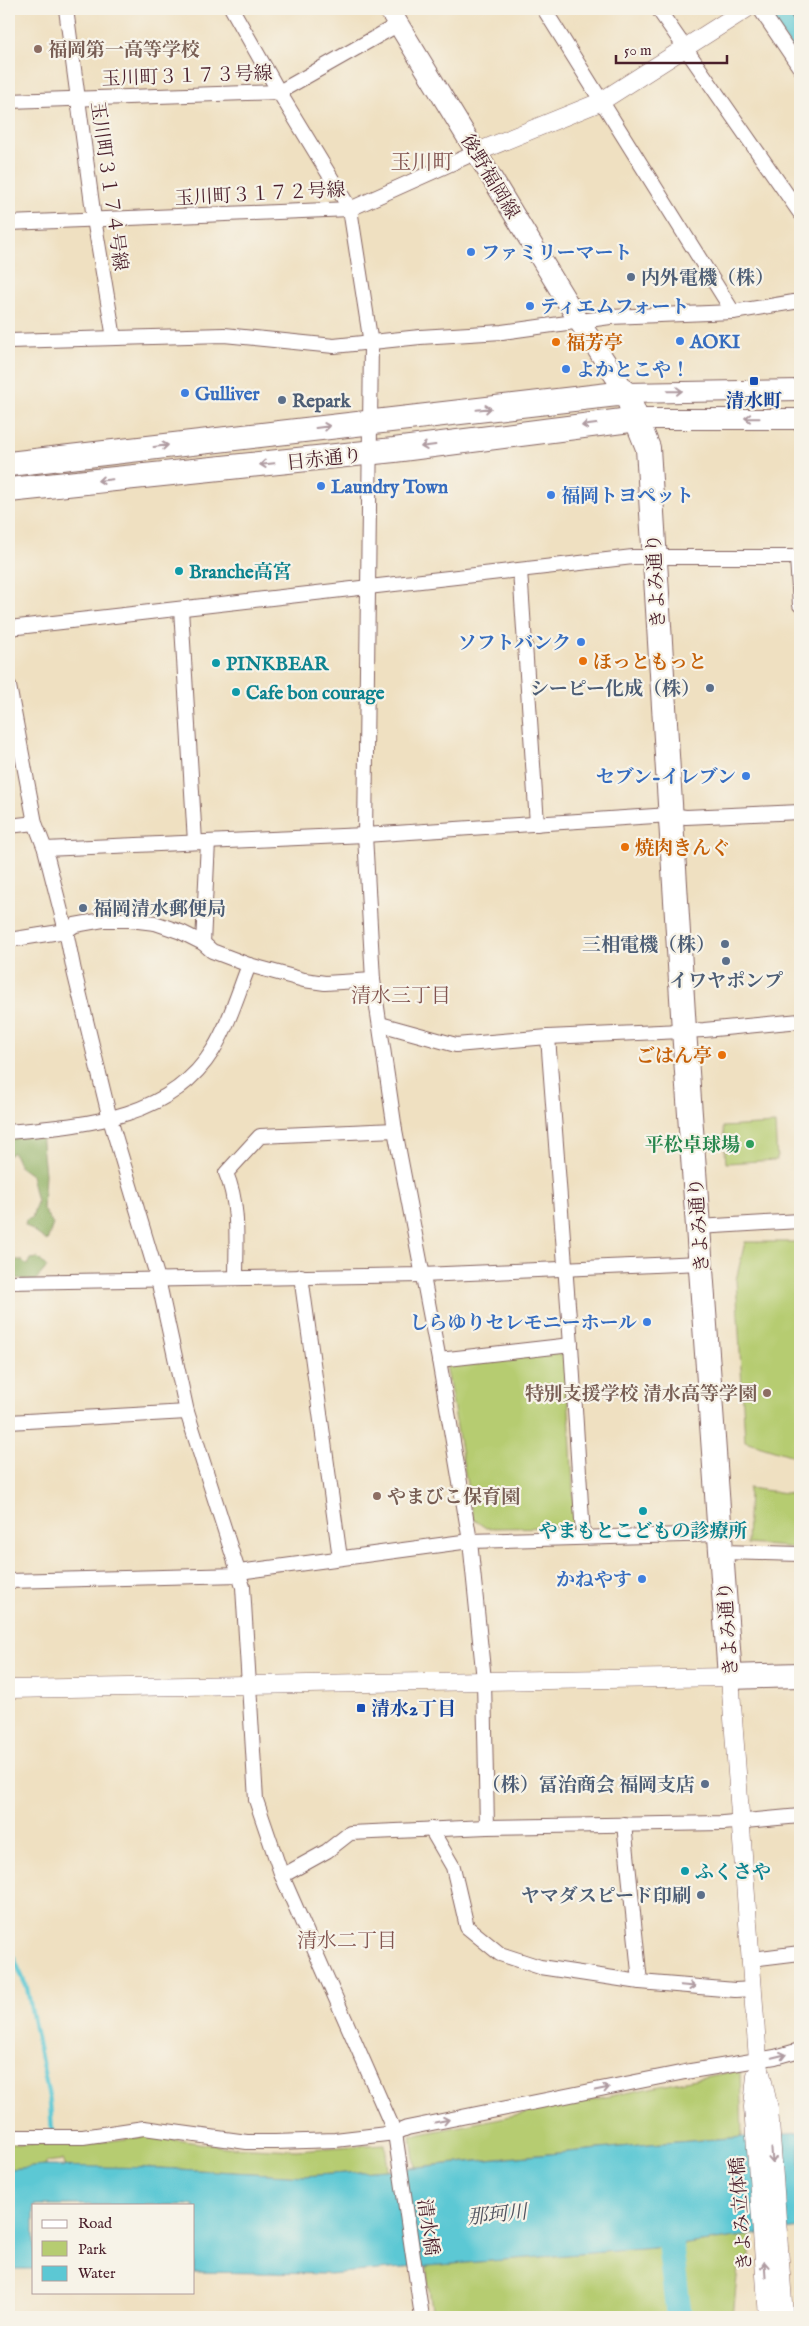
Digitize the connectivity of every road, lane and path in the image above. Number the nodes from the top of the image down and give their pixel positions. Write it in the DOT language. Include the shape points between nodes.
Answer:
graph roads {
  1 [pos="66,9"];
  2 [pos="232,9"];
  3 [pos="544,9"];
  4 [pos="658,9"];
  5 [pos="746,9"];
  6 [pos="760,9"];
  7 [pos="796,9"];
  8 [pos="394,16"];
  9 [pos="800,16"];
  10 [pos="684,47"];
  11 [pos="800,68"];
  12 [pos="279,92"];
  13 [pos="78,97"];
  14 [pos="9,101"];
  15 [pos="600,102"];
  16 [pos="477,152"];
  17 [pos="350,209"];
  18 [pos="800,213"];
  19 [pos="94,219"];
  20 [pos="9,223"];
  21 [pos="800,301"];
  22 [pos="734,312"];
  23 [pos="580,323"];
  24 [pos="114,338"];
  25 [pos="9,341"];
  26 [pos="372,344"];
  27 [pos="800,390"];
  28 [pos="626,393"];
  29 [pos="638,419"];
  30 [pos="800,419"];
  31 [pos="371,422"];
  32 [pos="371,452"];
  33 [pos="9,464"];
  34 [pos="9,490"];
  35 [pos="798,558"];
  36 [pos="653,559"];
  37 [pos="520,570"];
  38 [pos="369,586"];
  39 [pos="800,605"];
  40 [pos="181,609"];
  41 [pos="9,628"];
  42 [pos="9,686"];
  43 [pos="800,812"];
  44 [pos="670,815"];
  45 [pos="35,823"];
  46 [pos="537,824"];
  47 [pos="9,826"];
  48 [pos="365,835"];
  49 [pos="201,842"];
  50 [pos="45,849"];
  51 [pos="66,931"];
  52 [pos="9,940"];
  53 [pos="203,943"];
  54 [pos="249,965"];
  55 [pos="373,980"];
  56 [pos="800,1021"];
  57 [pos="380,1024"];
  58 [pos="684,1030"];
  59 [pos="548,1037"];
  60 [pos="110,1119"];
  61 [pos="395,1130"];
  62 [pos="9,1132"];
  63 [pos="800,1222"];
  64 [pos="698,1227"];
  65 [pos="701,1263"];
  66 [pos="564,1270"];
  67 [pos="422,1275"];
  68 [pos="301,1276"];
  69 [pos="236,1278"];
  70 [pos="158,1280"];
  71 [pos="9,1282"];
  72 [pos="571,1345"];
  73 [pos="439,1360"];
  74 [pos="187,1412"];
  75 [pos="9,1422"];
  76 [pos="583,1536"];
  77 [pos="470,1541"];
  78 [pos="721,1543"];
  79 [pos="800,1554"];
  80 [pos="340,1558"];
  81 [pos="239,1574"];
  82 [pos="9,1581"];
  83 [pos="800,1675"];
  84 [pos="730,1677"];
  85 [pos="484,1680"];
  86 [pos="250,1684"];
  87 [pos="9,1689"];
  88 [pos="800,1816"];
  89 [pos="742,1822"];
  90 [pos="624,1824"];
  91 [pos="486,1827"];
  92 [pos="431,1829"];
  93 [pos="282,1876"];
  94 [pos="800,1954"];
  95 [pos="752,1959"];
  96 [pos="640,1982"];
  97 [pos="753,1989"];
  98 [pos="800,2050"];
  99 [pos="758,2060"];
  100 [pos="761,2108"];
  101 [pos="395,2133"];
  102 [pos="9,2137"];
  103 [pos="422,2314"];
  104 [pos="768,2317"];
  105 [pos="784,2317"];
  1 -- 13 [label="street, 玉川町３１７４号線"];
  2 -- 12 [label="street"];
  3 -- 15 [label="street"];
  4 -- 10 [label="street"];
  5 -- 10 [label="street"];
  6 -- 11 [label="street"];
  7 -- 9 [label="street"];
  8 -- 12 [label="street, 玉川町３１７３号線"];
  8 -- 16 [label="main road, 後野福岡線"];
  10 -- 15 [label="street"];
  10 -- 18 [label="street"];
  12 -- 13 [label="street, 玉川町３１７３号線"];
  12 -- 17 [label="street"];
  13 -- 14 [label="street, 玉川町３１７３号線"];
  13 -- 19 [label="street, 玉川町３１７４号線"];
  15 -- 16 [label="street"];
  15 -- 22 [label="street"];
  16 -- 17 [label="street, 玉川町３１７２号線"];
  16 -- 23 [label="main road, 後野福岡線"];
  17 -- 19 [label="street, 玉川町３１７２号線"];
  17 -- 26 [label="street"];
  19 -- 20 [label="street, 玉川町３１７２号線"];
  19 -- 24 [label="street, 玉川町３１７４号線"];
  21 -- 22 [label="street"];
  22 -- 23 [label="street" via="610,318"];
  23 -- 26 [label="street"];
  23 -- 28 [label="main road, 後野福岡線"];
  24 -- 25 [label="street"];
  24 -- 26 [label="street" via="224,335 334,346"];
  26 -- 31 [label="street"];
  28 -- 27 [label="main road, one-way"];
  28 -- 29 [label="highway, きよみ通り"];
  31 -- 28 [label="highway, 日赤通り, one-way"];
  30 -- 29 [label="main road, one-way"];
  29 -- 32 [label="highway, 日赤通り, one-way"];
  29 -- 36 [label="highway, きよみ通り" via="648,448"];
  31 -- 32 [label="street"];
  33 -- 31 [label="highway, 日赤通り, one-way"];
  32 -- 34 [label="highway, 日赤通り, one-way"];
  32 -- 38 [label="street"];
  35 -- 36 [label="street"];
  35 -- 39 [label="street"];
  36 -- 37 [label="street" via="634,558"];
  36 -- 44 [label="highway, きよみ通り"];
  37 -- 38 [label="street"];
  37 -- 46 [label="street"];
  38 -- 40 [label="street"];
  38 -- 48 [label="street"];
  40 -- 41 [label="street"];
  40 -- 49 [label="street"];
  42 -- 45 [label="street, 清水橋"];
  43 -- 44 [label="street"];
  44 -- 46 [label="street"];
  44 -- 58 [label="highway, きよみ通り"];
  45 -- 47 [label="street"];
  45 -- 50 [label="street, 清水橋"];
  46 -- 48 [label="street"];
  48 -- 49 [label="street"];
  48 -- 55 [label="street"];
  49 -- 50 [label="street"];
  49 -- 53 [label="street"];
  50 -- 51 [label="street, 清水橋"];
  51 -- 52 [label="street"];
  51 -- 53 [label="street" via="75,924 130,920 156,923"];
  51 -- 60 [label="street, 清水橋"];
  53 -- 54 [label="street" via="212,952"];
  54 -- 55 [label="street" via="304,980"];
  54 -- 60 [label="street" via="222,1035 206,1061 159,1102"];
  55 -- 57 [label="street"];
  56 -- 58 [label="street"];
  57 -- 59 [label="street" via="456,1045"];
  57 -- 61 [label="street"];
  58 -- 59 [label="street"];
  58 -- 64 [label="highway, きよみ通り"];
  59 -- 66 [label="street"];
  60 -- 62 [label="street"];
  60 -- 70 [label="street, 清水橋"];
  61 -- 67 [label="street"];
  61 -- 69 [label="street" via="260,1136 226,1173 236,1207"];
  63 -- 64 [label="street"];
  64 -- 65 [label="highway, きよみ通り"];
  65 -- 66 [label="street"];
  65 -- 78 [label="highway, きよみ通り"];
  66 -- 67 [label="street"];
  66 -- 72 [label="street"];
  67 -- 68 [label="street"];
  67 -- 73 [label="street"];
  68 -- 69 [label="street"];
  68 -- 80 [label="street"];
  69 -- 70 [label="street"];
  70 -- 71 [label="street"];
  70 -- 74 [label="street, 清水橋"];
  72 -- 73 [label="street"];
  72 -- 76 [label="street"];
  73 -- 77 [label="street"];
  74 -- 75 [label="street"];
  74 -- 81 [label="street, 清水橋"];
  76 -- 77 [label="street"];
  76 -- 78 [label="street"];
  77 -- 80 [label="street"];
  77 -- 85 [label="street"];
  78 -- 79 [label="street"];
  78 -- 84 [label="highway, きよみ通り"];
  80 -- 81 [label="street"];
  81 -- 82 [label="street"];
  81 -- 86 [label="street, 清水橋" via="243,1587"];
  83 -- 84 [label="highway"];
  84 -- 85 [label="street"];
  84 -- 89 [label="street, きよみ通り"];
  85 -- 86 [label="street"];
  85 -- 91 [label="street"];
  86 -- 87 [label="street"];
  86 -- 93 [label="street, 清水橋" via="256,1800"];
  88 -- 89 [label="street"];
  89 -- 90 [label="street"];
  89 -- 95 [label="street, きよみ通り"];
  90 -- 91 [label="street"];
  90 -- 96 [label="street"];
  91 -- 92 [label="street"];
  92 -- 93 [label="street" via="350,1832 327,1851"];
  92 -- 96 [label="street" via="453,1866 467,1927 500,1954 540,1968"];
  93 -- 101 [label="street, 清水橋"];
  94 -- 95 [label="street"];
  95 -- 97 [label="street, きよみ通り"];
  96 -- 97 [label="street, one-way"];
  97 -- 99 [label="street, きよみ通り"];
  99 -- 98 [label="street, one-way"];
  99 -- 100 [label="street, きよみ通り"];
  101 -- 99 [label="street, one-way" via="407,2128"];
  104 -- 100 [label="street, きよみ立体橋, one-way"];
  100 -- 105 [label="street, きよみ立体橋, one-way"];
  101 -- 102 [label="street" via="275,2142 247,2142 144,2128 83,2137"];
  101 -- 103 [label="street, 清水橋"];
}
